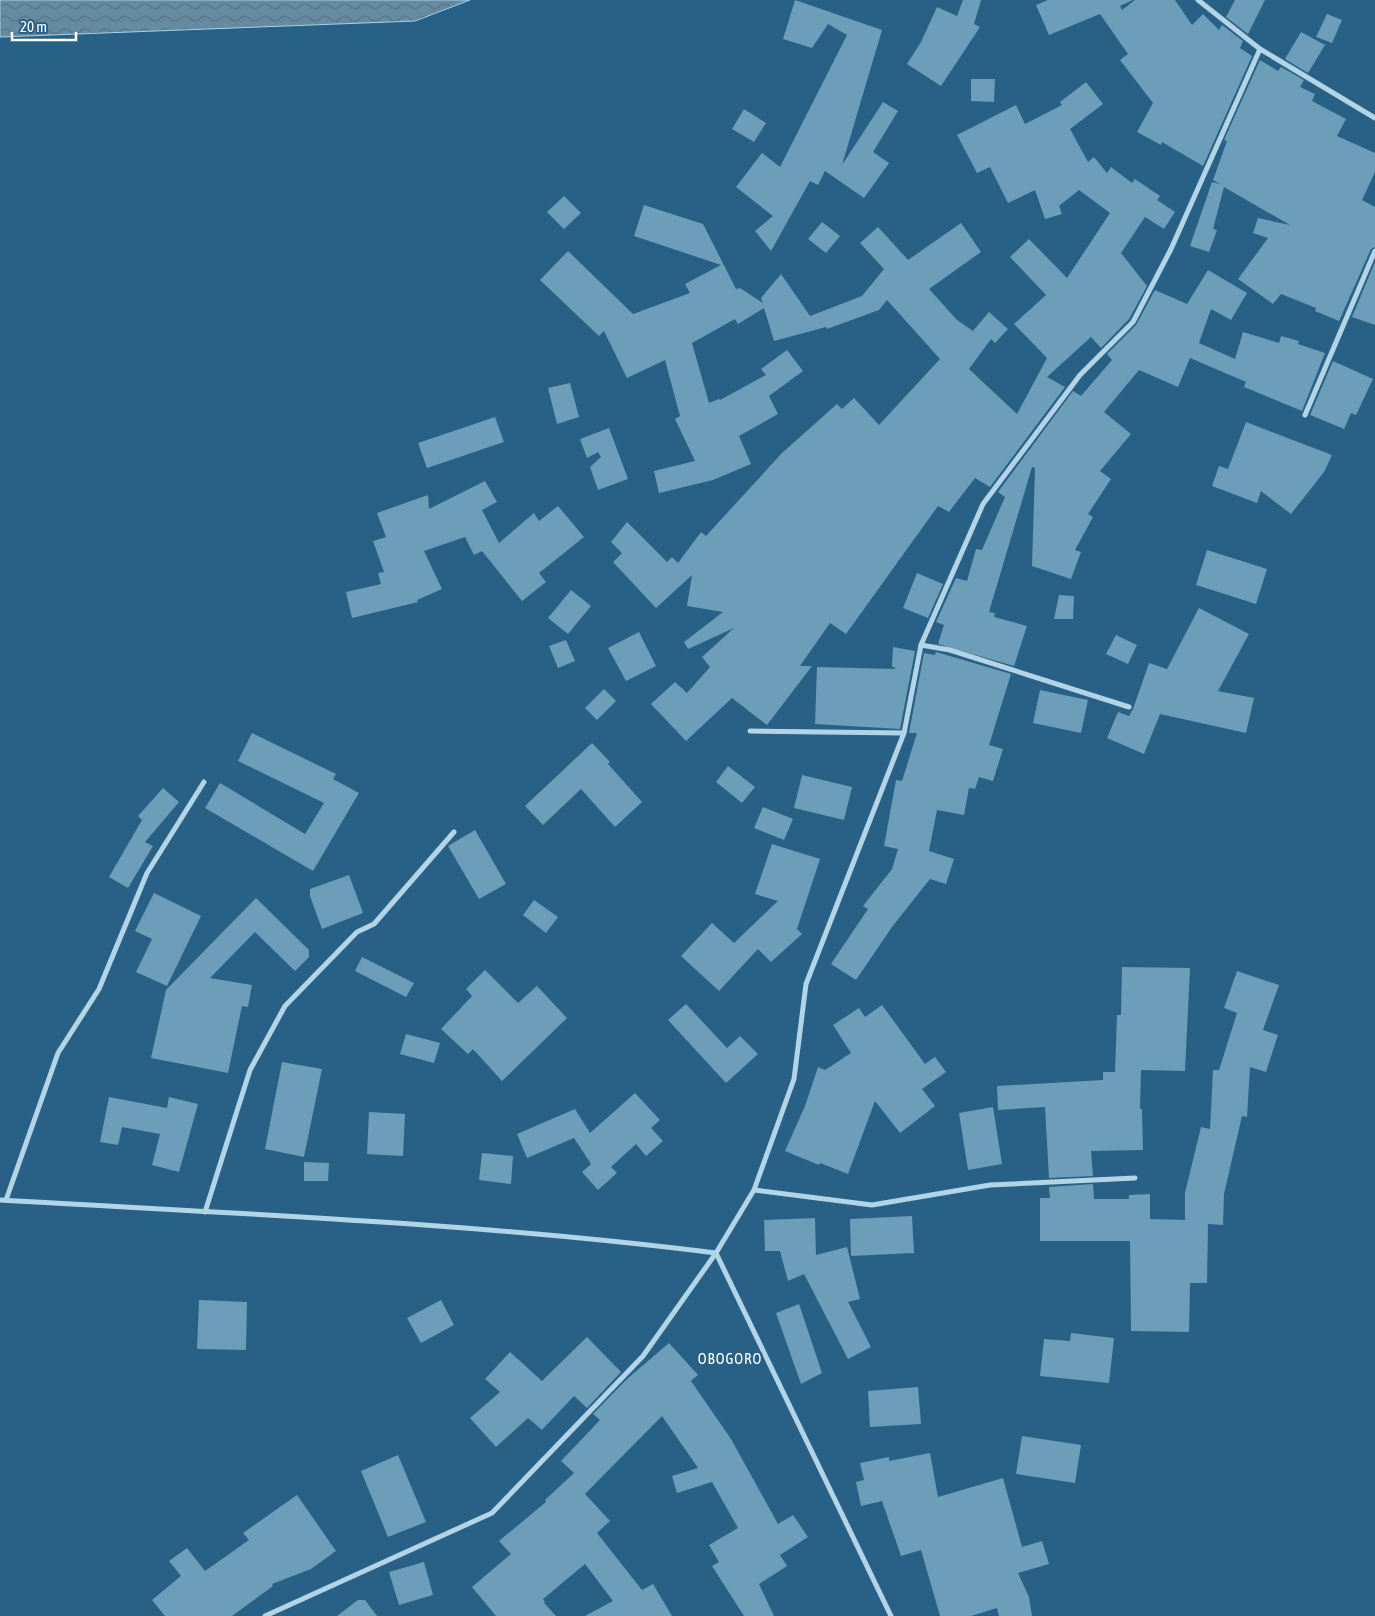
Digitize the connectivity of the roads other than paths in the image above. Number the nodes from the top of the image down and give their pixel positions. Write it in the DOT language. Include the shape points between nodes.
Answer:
graph roads {
  1 [pos="1198,0"];
  2 [pos="1260,49"];
  3 [pos="1375,118"];
  4 [pos="1375,251"];
  5 [pos="1305,415"];
  6 [pos="921,644"];
  7 [pos="1129,706"];
  8 [pos="750,731"];
  9 [pos="904,733"];
  10 [pos="204,782"];
  11 [pos="454,832"];
  12 [pos="1135,1178"];
  13 [pos="754,1190"];
  14 [pos="0,1200"];
  15 [pos="6,1200"];
  16 [pos="205,1212"];
  17 [pos="716,1253"];
  18 [pos="265,1616"];
  19 [pos="891,1616"];
  1 -- 2 [label="street"];
  2 -- 3 [label="street"];
  2 -- 6 [label="street" via="1171,249 1134,322 1080,375 983,504"];
  4 -- 5 [label="street"];
  6 -- 7 [label="street" via="950,650"];
  6 -- 9 [label="street"];
  8 -- 9 [label="street"];
  9 -- 13 [label="street" via="806,984 794,1079"];
  10 -- 15 [label="street" via="147,873 100,988 58,1053"];
  11 -- 16 [label="street" via="374,924 357,932 285,1006 250,1070"];
  12 -- 13 [label="street" via="990,1186 872,1205"];
  13 -- 17 [label="street"];
  14 -- 15 [label="street"];
  15 -- 16 [label="street"];
  16 -- 17 [label="street" via="458,1228 640,1243"];
  17 -- 18 [label="street" via="643,1356 492,1513"];
  17 -- 19 [label="street"];
}
